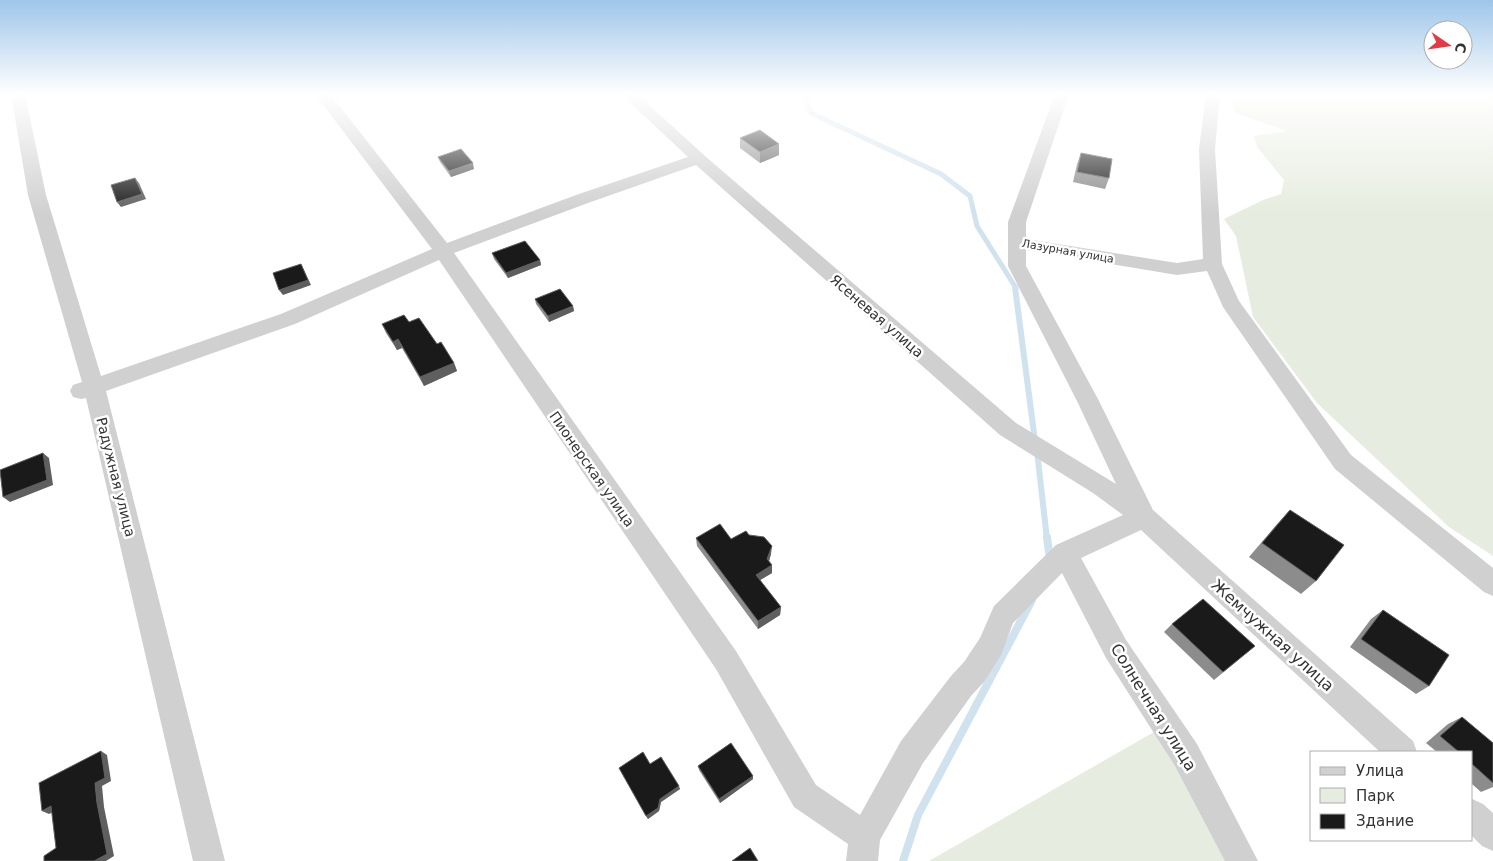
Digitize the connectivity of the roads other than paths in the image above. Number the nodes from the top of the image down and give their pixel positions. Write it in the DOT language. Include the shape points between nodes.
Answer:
graph roads {
  1 [pos="26,134"];
  2 [pos="353,134"];
  3 [pos="671,134"];
  4 [pos="1048,134"];
  5 [pos="1209,134"];
  6 [pos="698,159"];
  7 [pos="1017,243"];
  8 [pos="442,251"];
  9 [pos="1213,264"];
  10 [pos="87,389"];
  11 [pos="1144,517"];
  12 [pos="1065,553"];
  13 [pos="1493,584"];
  14 [pos="1401,751"];
  15 [pos="1473,816"];
  16 [pos="1493,835"];
  17 [pos="864,849"];
  18 [pos="209,861"];
  19 [pos="1242,861"];
  1 -- 10 [label="street, Радужная улица" via="37,195"];
  2 -- 8 [label="street, Пионерская улица"];
  3 -- 6 [label="street, Ясеневая улица"];
  4 -- 7 [label="street, Лазурная улица" via="1017,222"];
  5 -- 9 [label="street"];
  6 -- 8 [label="street"];
  6 -- 11 [label="street, Ясеневая улица" via="1008,430 1101,486"];
  7 -- 9 [label="street, Лазурная улица" via="1177,269"];
  7 -- 11 [label="street" via="1017,266"];
  8 -- 10 [label="street" via="288,319"];
  8 -- 17 [label="street, Пионерская улица" via="726,660 804,796"];
  9 -- 13 [label="street" via="1235,310 1343,462"];
  10 -- 18 [label="street, Радужная улица"];
  11 -- 12 [label="street"];
  11 -- 14 [label="street, Жемчужная улица"];
  12 -- 17 [label="street" via="1003,615 991,646 974,672 912,752"];
  12 -- 19 [label="street, Солнечная улица" via="1116,649 1186,755"];
  15 -- 16 [label="street"];
}
